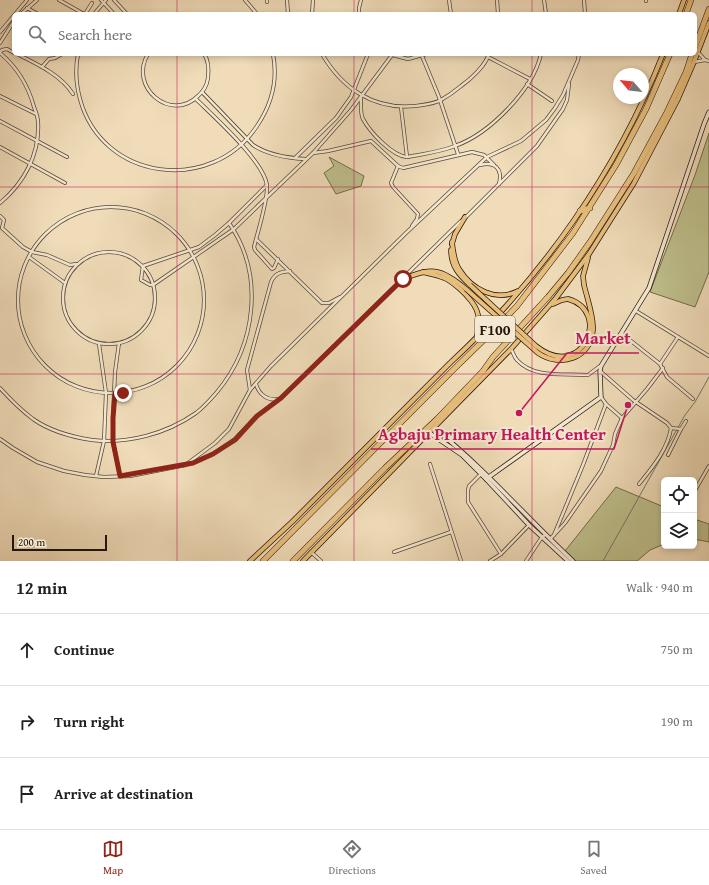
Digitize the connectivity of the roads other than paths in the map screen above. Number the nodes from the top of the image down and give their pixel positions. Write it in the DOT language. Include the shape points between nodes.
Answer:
graph roads {
  1 [pos="27,0"];
  2 [pos="37,0"];
  3 [pos="59,0"];
  4 [pos="114,0"];
  5 [pos="245,0"];
  6 [pos="287,0"];
  7 [pos="313,0"];
  8 [pos="361,0"];
  9 [pos="449,0"];
  10 [pos="497,0"];
  11 [pos="544,0"];
  12 [pos="584,0"];
  13 [pos="684,0"];
  14 [pos="691,0"];
  15 [pos="104,1"];
  16 [pos="92,3"];
  17 [pos="27,8"];
  18 [pos="709,10"];
  19 [pos="16,12"];
  20 [pos="23,12"];
  21 [pos="34,12"];
  22 [pos="80,12"];
  23 [pos="85,12"];
  24 [pos="96,12"];
  25 [pos="112,12"];
  26 [pos="125,12"];
  27 [pos="255,12"];
  28 [pos="288,12"];
  29 [pos="312,12"];
  30 [pos="359,12"];
  31 [pos="451,12"];
  32 [pos="498,12"];
  33 [pos="546,12"];
  34 [pos="585,12"];
  35 [pos="680,12"];
  36 [pos="687,12"];
  37 [pos="12,17"];
  38 [pos="709,23"];
  39 [pos="12,26"];
  40 [pos="0,32"];
  41 [pos="0,43"];
  42 [pos="697,49"];
  43 [pos="12,52"];
  44 [pos="0,53"];
  45 [pos="21,56"];
  46 [pos="58,56"];
  47 [pos="78,56"];
  48 [pos="147,56"];
  49 [pos="205,56"];
  50 [pos="273,56"];
  51 [pos="323,56"];
  52 [pos="367,56"];
  53 [pos="389,56"];
  54 [pos="394,56"];
  55 [pos="422,56"];
  56 [pos="489,56"];
  57 [pos="540,56"];
  58 [pos="579,56"];
  59 [pos="662,56"];
  60 [pos="669,56"];
  61 [pos="691,56"];
  62 [pos="695,56"];
  63 [pos="705,60"];
  64 [pos="709,61"];
  65 [pos="694,62"];
  66 [pos="42,67"];
  67 [pos="530,79"];
  68 [pos="527,84"];
  69 [pos="569,84"];
  70 [pos="353,90"];
  71 [pos="202,92"];
  72 [pos="73,94"];
  73 [pos="362,95"];
  74 [pos="0,96"];
  75 [pos="196,98"];
  76 [pos="440,101"];
  77 [pos="552,101"];
  78 [pos="401,107"];
  79 [pos="709,112"];
  80 [pos="36,114"];
  81 [pos="0,121"];
  82 [pos="37,140"];
  83 [pos="247,140"];
  84 [pos="242,145"];
  85 [pos="456,146"];
  86 [pos="0,147"];
  87 [pos="313,153"];
  88 [pos="458,154"];
  89 [pos="67,157"];
  90 [pos="407,157"];
  91 [pos="487,157"];
  92 [pos="295,158"];
  93 [pos="306,159"];
  94 [pos="30,164"];
  95 [pos="479,165"];
  96 [pos="494,165"];
  97 [pos="398,166"];
  98 [pos="65,183"];
  99 [pos="498,184"];
  100 [pos="267,185"];
  101 [pos="265,199"];
  102 [pos="0,203"];
  103 [pos="590,208"];
  104 [pos="580,211"];
  105 [pos="0,216"];
  106 [pos="465,217"];
  107 [pos="229,223"];
  108 [pos="234,229"];
  109 [pos="407,232"];
  110 [pos="256,239"];
  111 [pos="452,242"];
  112 [pos="189,249"];
  113 [pos="32,252"];
  114 [pos="589,254"];
  115 [pos="29,257"];
  116 [pos="194,257"];
  117 [pos="278,259"];
  118 [pos="76,264"];
  119 [pos="143,266"];
  120 [pos="290,271"];
  121 [pos="423,272"];
  122 [pos="403,279"];
  123 [pos="66,283"];
  124 [pos="154,284"];
  125 [pos="468,287"];
  126 [pos="520,291"];
  127 [pos="344,294"];
  128 [pos="550,307"];
  129 [pos="636,311"];
  130 [pos="621,333"];
  131 [pos="678,337"];
  132 [pos="477,338"];
  133 [pos="119,343"];
  134 [pos="99,344"];
  135 [pos="511,349"];
  136 [pos="709,356"];
  137 [pos="660,364"];
  138 [pos="601,366"];
  139 [pos="663,368"];
  140 [pos="600,370"];
  141 [pos="256,383"];
  142 [pos="0,388"];
  143 [pos="250,390"];
  144 [pos="115,393"];
  145 [pos="106,394"];
  146 [pos="601,397"];
  147 [pos="281,398"];
  148 [pos="693,399"];
  149 [pos="637,402"];
  150 [pos="606,404"];
  151 [pos="622,418"];
  152 [pos="686,420"];
  153 [pos="434,428"];
  154 [pos="671,428"];
  155 [pos="680,428"];
  156 [pos="428,432"];
  157 [pos="0,439"];
  158 [pos="104,441"];
  159 [pos="113,442"];
  160 [pos="668,455"];
  161 [pos="430,464"];
  162 [pos="186,465"];
  163 [pos="709,466"];
  164 [pos="708,470"];
  165 [pos="482,473"];
  166 [pos="96,476"];
  167 [pos="120,476"];
  168 [pos="487,477"];
  169 [pos="639,484"];
  170 [pos="697,487"];
  171 [pos="503,495"];
  172 [pos="530,519"];
  173 [pos="527,524"];
  174 [pos="451,532"];
  175 [pos="554,535"];
  176 [pos="543,536"];
  177 [pos="550,540"];
  178 [pos="311,552"];
  179 [pos="394,552"];
  180 [pos="501,554"];
  181 [pos="250,561"];
  182 [pos="263,561"];
  183 [pos="293,561"];
  184 [pos="303,561"];
  185 [pos="321,561"];
  186 [pos="461,561"];
  187 [pos="490,561"];
  188 [pos="526,561"];
  189 [pos="568,561"];
  190 [pos="573,561"];
  1 -- 19 [label="street"];
  2 -- 17 [label="street"];
  3 -- 22 [label="street"];
  4 -- 26 [label="street"];
  5 -- 27 [label="street"];
  6 -- 28 [label="street"];
  7 -- 29 [label="street"];
  8 -- 30 [label="street"];
  9 -- 31 [label="street"];
  10 -- 32 [label="street"];
  11 -- 33 [label="street"];
  12 -- 34 [label="street"];
  13 -- 35 [label="main road"];
  14 -- 36 [label="highway"];
  15 -- 24 [label="street"];
  15 -- 25 [label="street"];
  16 -- 23 [label="street"];
  17 -- 20 [label="street"];
  17 -- 21 [label="street"];
  18 -- 42 [label="highway"];
  37 -- 40 [label="street"];
  38 -- 42 [label="main road"];
  39 -- 41 [label="street"];
  42 -- 63 [label="street"];
  43 -- 44 [label="street" via="7,49"];
  44 -- 80 [label="street" via="22,78"];
  45 -- 66 [label="street"];
  46 -- 66 [label="street" via="49,59"];
  47 -- 84 [label="street" via="76,82 85,114 103,140 133,162 152,168 182,171 212,164"];
  48 -- 75 [label="street" via="143,78 152,95 161,102 174,105 188,103"];
  49 -- 71 [label="street" via="209,71"];
  50 -- 83 [label="street" via="274,89 270,103"];
  51 -- 70 [label="street" via="330,68"];
  52 -- 70 [label="street"];
  53 -- 73 [label="street"];
  54 -- 55 [label="street" via="408,60"];
  55 -- 76 [label="street"];
  56 -- 67 [label="street"];
  56 -- 76 [label="street" via="467,82"];
  57 -- 67 [label="street"];
  58 -- 69 [label="street"];
  59 -- 104 [label="main road" via="641,106"];
  60 -- 103 [label="highway, F100" via="630,140"];
  61 -- 183 [label="highway, F100" via="666,114 634,174 568,273 483,371"];
  62 -- 65 [label="main road"];
  63 -- 64 [label="street"];
  63 -- 65 [label="street"];
  65 -- 114 [label="main road" via="678,99 634,183"];
  66 -- 72 [label="street" via="69,87"];
  67 -- 68 [label="street"];
  68 -- 77 [label="street"];
  68 -- 85 [label="street" via="500,118"];
  69 -- 91 [label="street" via="555,108 535,130 521,141"];
  69 -- 99 [label="street" via="567,100 555,122 537,146"];
  70 -- 73 [label="street"];
  70 -- 92 [label="street" via="336,118"];
  71 -- 75 [label="street"];
  71 -- 83 [label="street"];
  73 -- 78 [label="street"];
  73 -- 87 [label="street" via="352,110"];
  73 -- 90 [label="street" via="363,119 375,136 399,156"];
  74 -- 80 [label="street"];
  75 -- 84 [label="street"];
  76 -- 78 [label="street"];
  76 -- 85 [label="street"];
  78 -- 90 [label="street"];
  79 -- 129 [label="main road" via="649,288"];
  80 -- 82 [label="street"];
  81 -- 82 [label="street"];
  82 -- 89 [label="street"];
  82 -- 94 [label="street"];
  83 -- 84 [label="street"];
  83 -- 92 [label="street" via="262,150"];
  84 -- 100 [label="street" via="257,163"];
  85 -- 88 [label="street"];
  85 -- 90 [label="street"];
  86 -- 94 [label="street"];
  87 -- 93 [label="street"];
  87 -- 97 [label="street" via="371,141"];
  88 -- 91 [label="street" via="472,152"];
  88 -- 97 [label="street" via="406,168"];
  91 -- 95 [label="street"];
  91 -- 96 [label="street"];
  92 -- 93 [label="street"];
  93 -- 101 [label="street"];
  94 -- 98 [label="street"];
  94 -- 102 [label="street" via="18,186"];
  95 -- 96 [label="street"];
  95 -- 109 [label="street"];
  96 -- 99 [label="street" via="500,176"];
  97 -- 109 [label="street" via="391,185 418,214 418,219"];
  99 -- 106 [label="street"];
  100 -- 101 [label="street"];
  100 -- 107 [label="street"];
  101 -- 108 [label="street"];
  101 -- 110 [label="street"];
  103 -- 104 [label="highway"];
  103 -- 182 [label="highway, F100" via="517,306"];
  104 -- 126 [label="main road"];
  105 -- 113 [label="street" via="4,220 2,228"];
  106 -- 111 [label="main road"];
  106 -- 122 [label="street"];
  107 -- 108 [label="street"];
  107 -- 112 [label="street" via="199,247"];
  108 -- 116 [label="street"];
  108 -- 159 [label="street" via="248,264 252,301 245,344 237,363 226,381 196,413 163,431"];
  109 -- 127 [label="street"];
  110 -- 117 [label="street"];
  110 -- 117 [label="street" via="255,250 272,269"];
  111 -- 125 [label="main road" via="453,266"];
  111 -- 126 [label="main road" via="459,269 479,288 489,294 500,296"];
  112 -- 113 [label="street" via="171,228 149,214 127,207 111,206 89,208 62,220 49,230"];
  112 -- 116 [label="street"];
  112 -- 119 [label="street"];
  113 -- 115 [label="street"];
  113 -- 118 [label="street" via="47,255 70,265"];
  114 -- 125 [label="main road, bridge" via="583,276 593,330 586,348 571,359 549,359 538,352"];
  114 -- 128 [label="main road"];
  115 -- 123 [label="street"];
  115 -- 145 [label="street" via="21,273 17,310 20,328 28,345 37,359 66,382 77,388"];
  116 -- 124 [label="street"];
  116 -- 144 [label="street" via="203,282 204,308 190,350 172,371 156,382 123,393"];
  117 -- 120 [label="street"];
  118 -- 119 [label="street" via="99,253 115,251 126,254"];
  118 -- 123 [label="street"];
  119 -- 124 [label="street"];
  119 -- 124 [label="street" via="141,280 150,285"];
  120 -- 127 [label="street" via="322,303 330,303"];
  120 -- 143 [label="street" via="278,273 271,282 247,370"];
  121 -- 122 [label="main road"];
  121 -- 125 [label="main road" via="435,271 445,274"];
  121 -- 132 [label="main road" via="447,279 472,301 479,316"];
  122 -- 147 [label="street"];
  123 -- 134 [label="street" via="64,301 70,323 79,334"];
  124 -- 133 [label="street" via="156,299 146,327 139,334"];
  125 -- 128 [label="main road, bridge" via="546,353 555,356 574,354 589,336 589,322 585,311 580,305 568,299"];
  126 -- 132 [label="main road"];
  127 -- 141 [label="street"];
  128 -- 135 [label="main road"];
  129 -- 130 [label="main road"];
  129 -- 131 [label="street"];
  130 -- 137 [label="street"];
  130 -- 138 [label="main road"];
  131 -- 136 [label="street"];
  131 -- 137 [label="street"];
  132 -- 181 [label="main road"];
  133 -- 134 [label="street"];
  133 -- 144 [label="street"];
  134 -- 145 [label="street"];
  135 -- 138 [label="street" via="517,360 533,371 588,375"];
  135 -- 153 [label="main road"];
  137 -- 139 [label="street"];
  138 -- 140 [label="main road"];
  139 -- 148 [label="street" via="667,377"];
  139 -- 149 [label="street"];
  140 -- 146 [label="main road"];
  140 -- 149 [label="street"];
  141 -- 143 [label="street"];
  141 -- 147 [label="street" via="264,396"];
  142 -- 158 [label="street" via="34,420 76,437"];
  143 -- 162 [label="street" via="225,434"];
  144 -- 145 [label="street"];
  144 -- 159 [label="street"];
  145 -- 158 [label="street"];
  146 -- 150 [label="street"];
  146 -- 168 [label="main road"];
  147 -- 162 [label="street" via="257,416 235,440 213,454"];
  149 -- 151 [label="street"];
  149 -- 154 [label="street"];
  150 -- 151 [label="street"];
  150 -- 175 [label="street"];
  151 -- 175 [label="street" via="601,471 566,523"];
  152 -- 155 [label="street"];
  153 -- 156 [label="main road"];
  153 -- 165 [label="main road" via="464,453"];
  154 -- 155 [label="street"];
  154 -- 169 [label="street" via="660,455"];
  155 -- 160 [label="street"];
  156 -- 165 [label="main road" via="454,449"];
  156 -- 178 [label="main road"];
  157 -- 166 [label="street" via="19,452 50,467"];
  158 -- 159 [label="street"];
  158 -- 166 [label="street"];
  159 -- 167 [label="street"];
  161 -- 174 [label="street"];
  162 -- 167 [label="street"];
  163 -- 164 [label="street"];
  164 -- 170 [label="street"];
  165 -- 168 [label="main road"];
  165 -- 180 [label="street" via="469,486 468,502"];
  166 -- 167 [label="street"];
  168 -- 171 [label="main road"];
  171 -- 172 [label="main road"];
  171 -- 173 [label="main road"];
  172 -- 173 [label="main road"];
  172 -- 176 [label="main road"];
  173 -- 176 [label="main road"];
  173 -- 180 [label="street"];
  174 -- 179 [label="street"];
  174 -- 186 [label="street"];
  175 -- 177 [label="street"];
  176 -- 177 [label="main road"];
  176 -- 188 [label="street"];
  176 -- 189 [label="main road"];
  177 -- 190 [label="main road"];
  178 -- 184 [label="main road"];
  178 -- 185 [label="street"];
  180 -- 187 [label="street"];
}
